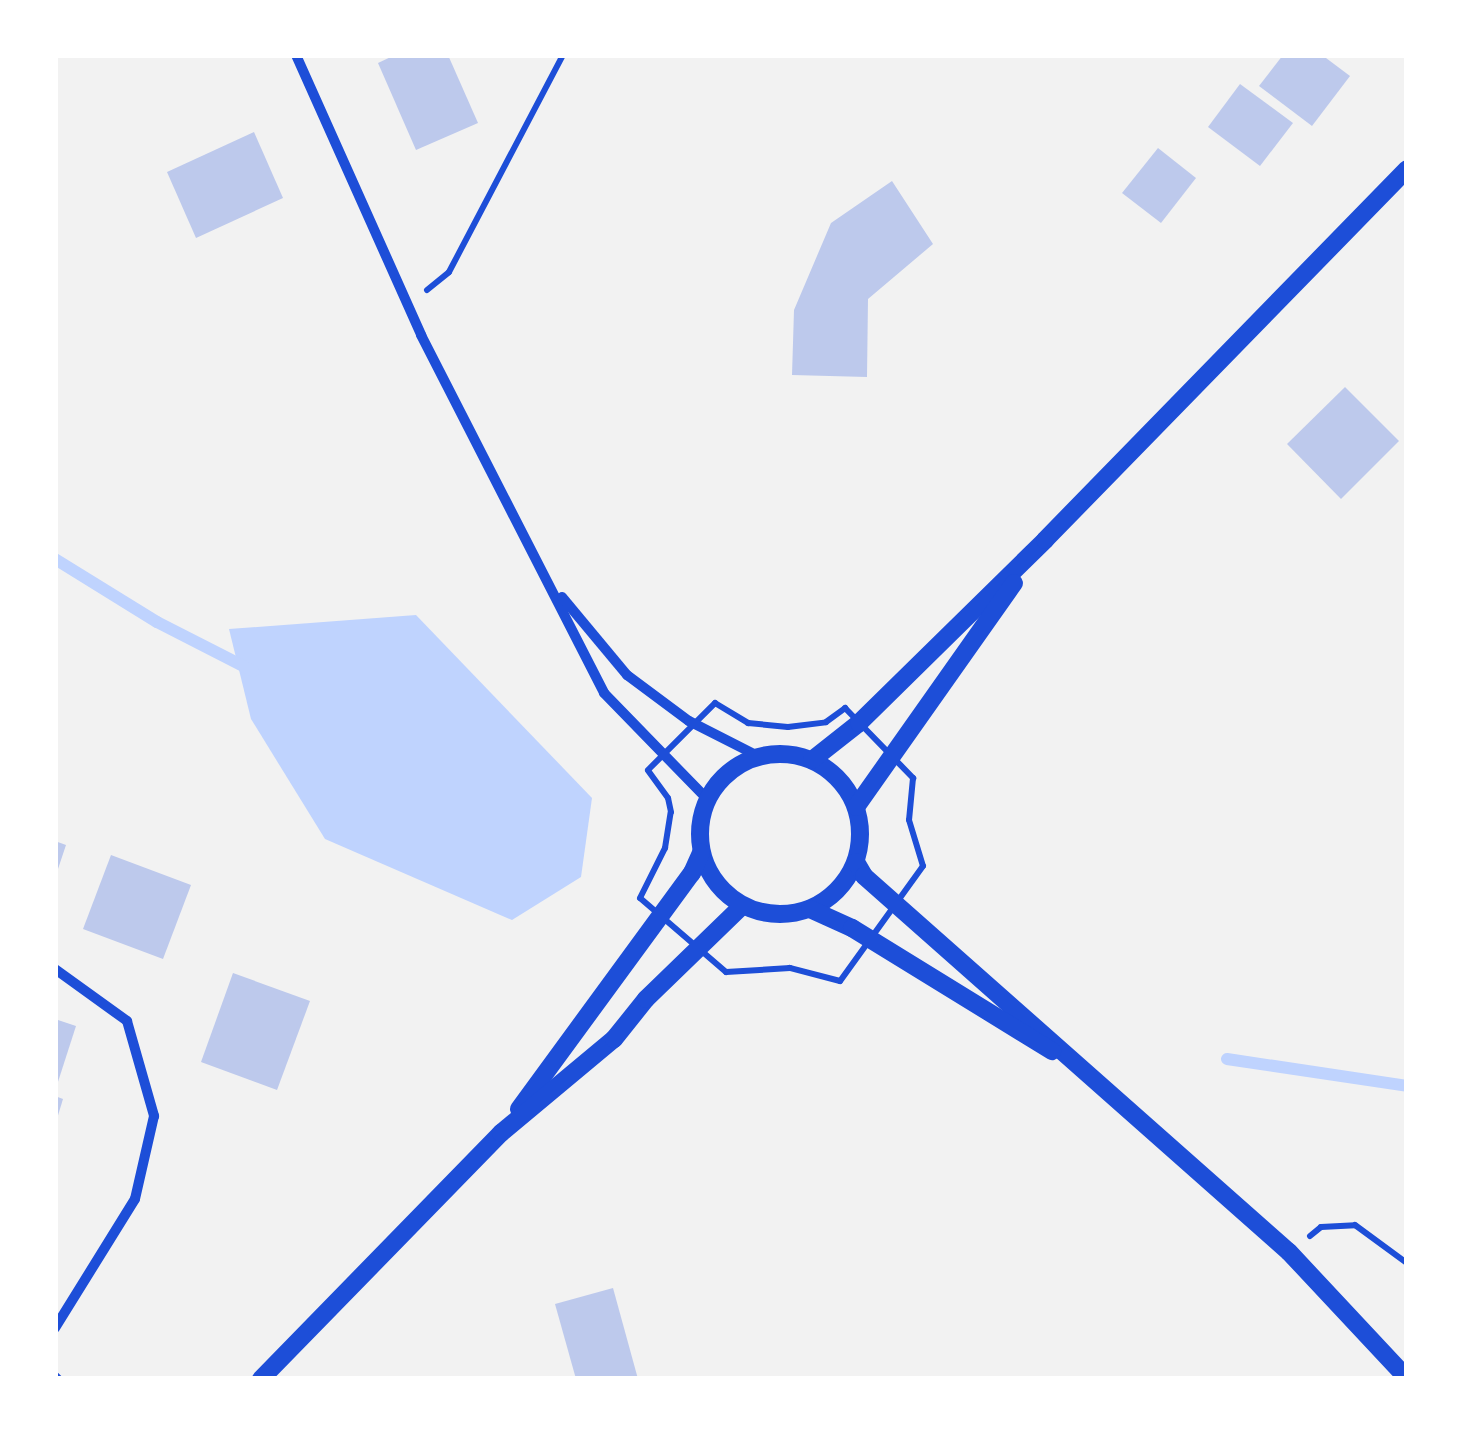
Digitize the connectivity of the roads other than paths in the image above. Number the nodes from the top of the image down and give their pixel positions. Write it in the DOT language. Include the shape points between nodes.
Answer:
graph roads {
  1 [pos="296,55"];
  2 [pos="1407,169"];
  3 [pos="1046,540"];
  4 [pos="548,581"];
  5 [pos="758,756"];
  6 [pos="812,760"];
  7 [pos="707,799"];
  8 [pos="856,808"];
  9 [pos="701,852"];
  10 [pos="856,862"];
  11 [pos="742,906"];
  12 [pos="810,909"];
  13 [pos="55,969"];
  14 [pos="1091,1075"];
  15 [pos="501,1133"];
  16 [pos="55,1328"];
  17 [pos="1407,1378"];
  18 [pos="261,1379"];
  1 -- 4 [label="street" via="406,302"];
  2 -- 3 [label="street"];
  3 -- 6 [label="street" via="859,723"];
  3 -- 8 [label="street"];
  4 -- 5 [label="street" via="627,675 695,724"];
  4 -- 7 [label="street" via="604,693"];
  5 -- 6 [label="street"];
  5 -- 7 [label="street" via="728,773"];
  6 -- 8 [label="street" via="846,788"];
  7 -- 9 [label="street"];
  8 -- 10 [label="street"];
  9 -- 11 [label="street" via="710,874"];
  9 -- 15 [label="street"];
  10 -- 12 [label="street" via="845,882"];
  10 -- 14 [label="street" via="864,876"];
  11 -- 12 [label="street" via="787,915"];
  11 -- 15 [label="street" via="614,1039"];
  12 -- 14 [label="street"];
  13 -- 16 [label="street" via="127,1021 154,1116 135,1199"];
  14 -- 17 [label="street" via="1289,1252"];
  15 -- 18 [label="street"];
}
